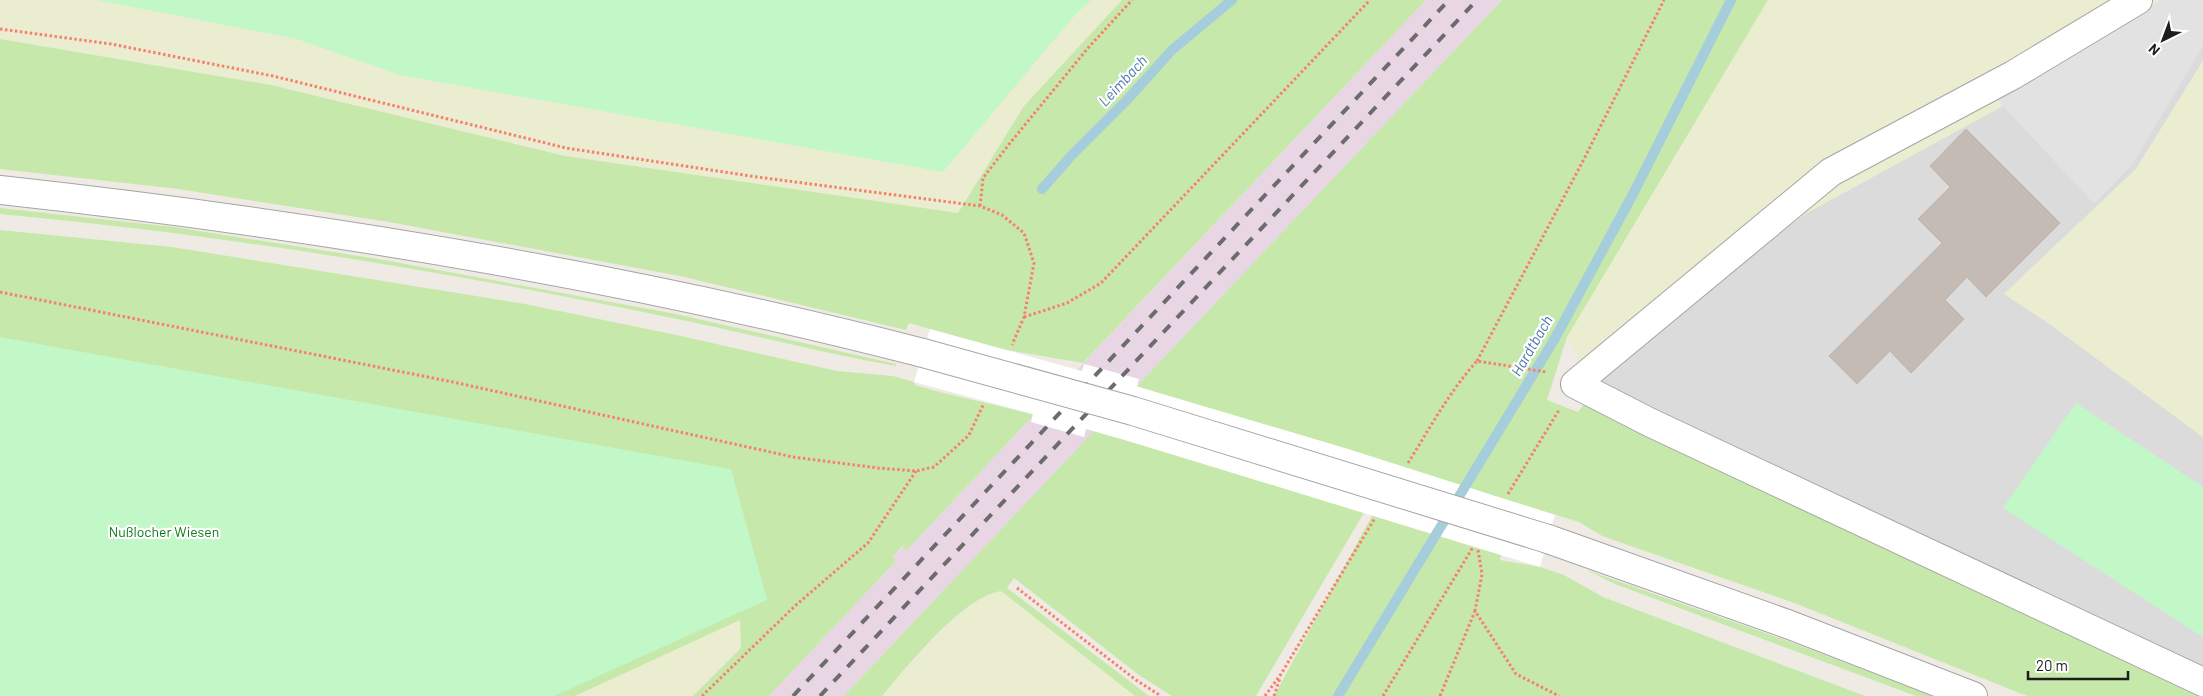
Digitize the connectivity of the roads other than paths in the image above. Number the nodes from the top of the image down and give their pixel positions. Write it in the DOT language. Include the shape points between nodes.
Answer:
graph roads {
  1 [pos="2138,0"];
  2 [pos="0,190"];
  3 [pos="2203,682"];
  4 [pos="1973,696"];
  1 -- 3 [label="street" via="2013,75 1831,172 1575,384"];
  2 -- 4 [label="street, bridge" via="174,209 386,242 676,295 923,353 1142,414 1548,539"];
}
